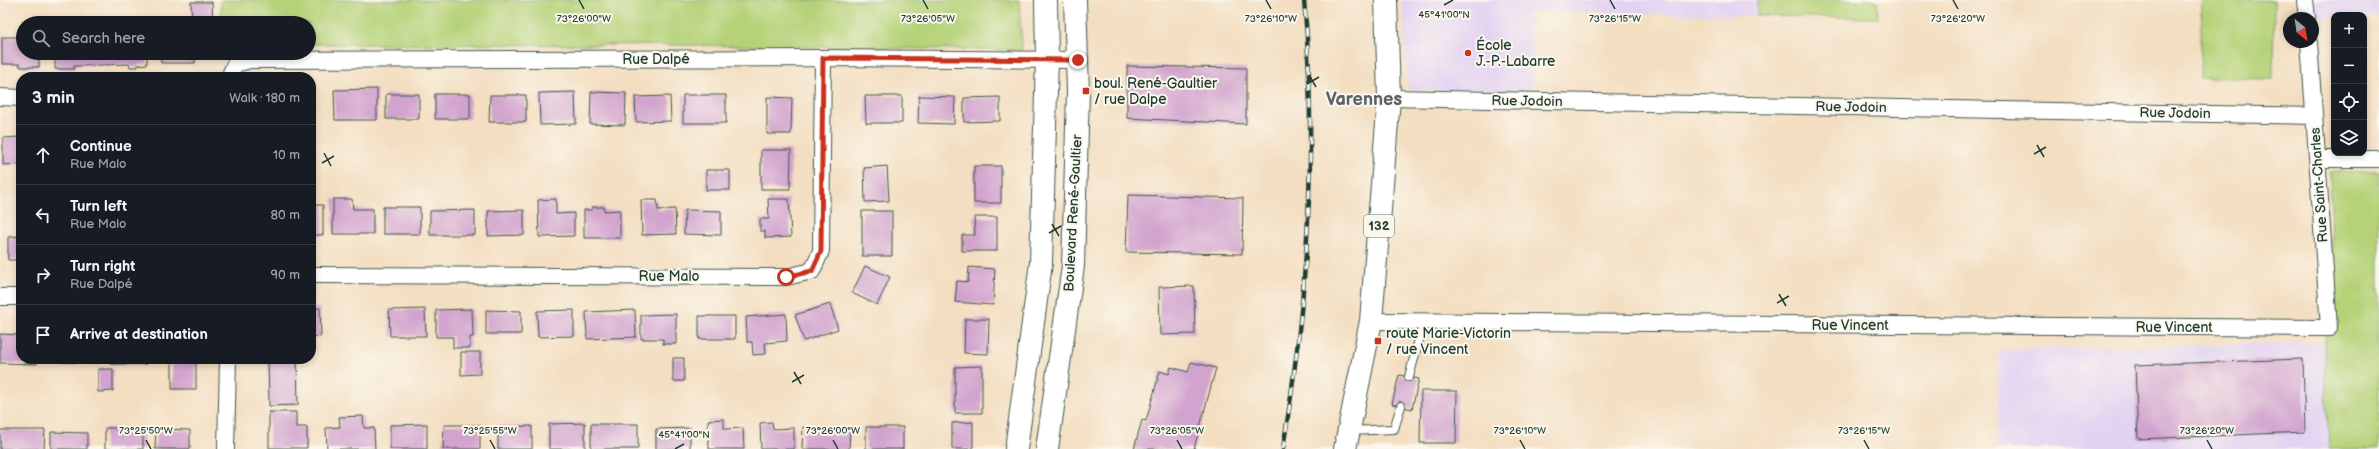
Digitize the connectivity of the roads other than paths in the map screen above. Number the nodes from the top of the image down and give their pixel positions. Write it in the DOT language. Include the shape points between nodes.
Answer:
graph roads {
  1 [pos="1046,0"];
  2 [pos="1075,0"];
  3 [pos="1386,0"];
  4 [pos="2305,0"];
  5 [pos="2306,12"];
  6 [pos="2308,48"];
  7 [pos="823,58"];
  8 [pos="1047,59"];
  9 [pos="250,60"];
  10 [pos="316,60"];
  11 [pos="1078,60"];
  12 [pos="232,71"];
  13 [pos="0,98"];
  14 [pos="16,98"];
  15 [pos="1389,98"];
  16 [pos="2314,116"];
  17 [pos="2317,159"];
  18 [pos="2379,159"];
  19 [pos="316,275"];
  20 [pos="0,297"];
  21 [pos="16,298"];
  22 [pos="1371,321"];
  23 [pos="1424,321"];
  24 [pos="2329,328"];
  25 [pos="228,364"];
  26 [pos="1409,377"];
  27 [pos="1401,406"];
  28 [pos="1346,440"];
  29 [pos="226,449"];
  30 [pos="1016,449"];
  31 [pos="1048,449"];
  1 -- 8 [label="street, Boulevard René-Gaultier"];
  2 -- 11 [label="street, Boulevard René-Gaultier"];
  3 -- 15 [label="street, 132"];
  4 -- 5 [label="street"];
  6 -- 16 [label="street, Rue Saint-Charles"];
  7 -- 8 [label="street, Rue Dalpé"];
  7 -- 10 [label="street, Rue Dalpé"];
  7 -- 19 [label="street, Rue Malo" via="821,251 812,271 786,277"];
  8 -- 11 [label="street, Rue Dalpé"];
  8 -- 30 [label="street, Boulevard René-Gaultier" via="1041,263"];
  9 -- 12 [label="street, Rue Dalpé"];
  11 -- 31 [label="street, Boulevard René-Gaultier" via="1073,266"];
  13 -- 14 [label="street"];
  15 -- 16 [label="street, Rue Jodoin"];
  15 -- 22 [label="street, 132"];
  16 -- 17 [label="street, Rue Saint-Charles"];
  17 -- 18 [label="street"];
  17 -- 24 [label="street, Rue Saint-Charles"];
  20 -- 21 [label="street"];
  22 -- 23 [label="street, Rue Vincent"];
  22 -- 28 [label="street, 132"];
  23 -- 24 [label="street, Rue Vincent"];
  23 -- 26 [label="lane"];
  25 -- 29 [label="street"];
  27 -- 28 [label="lane" via="1394,429"];
}
